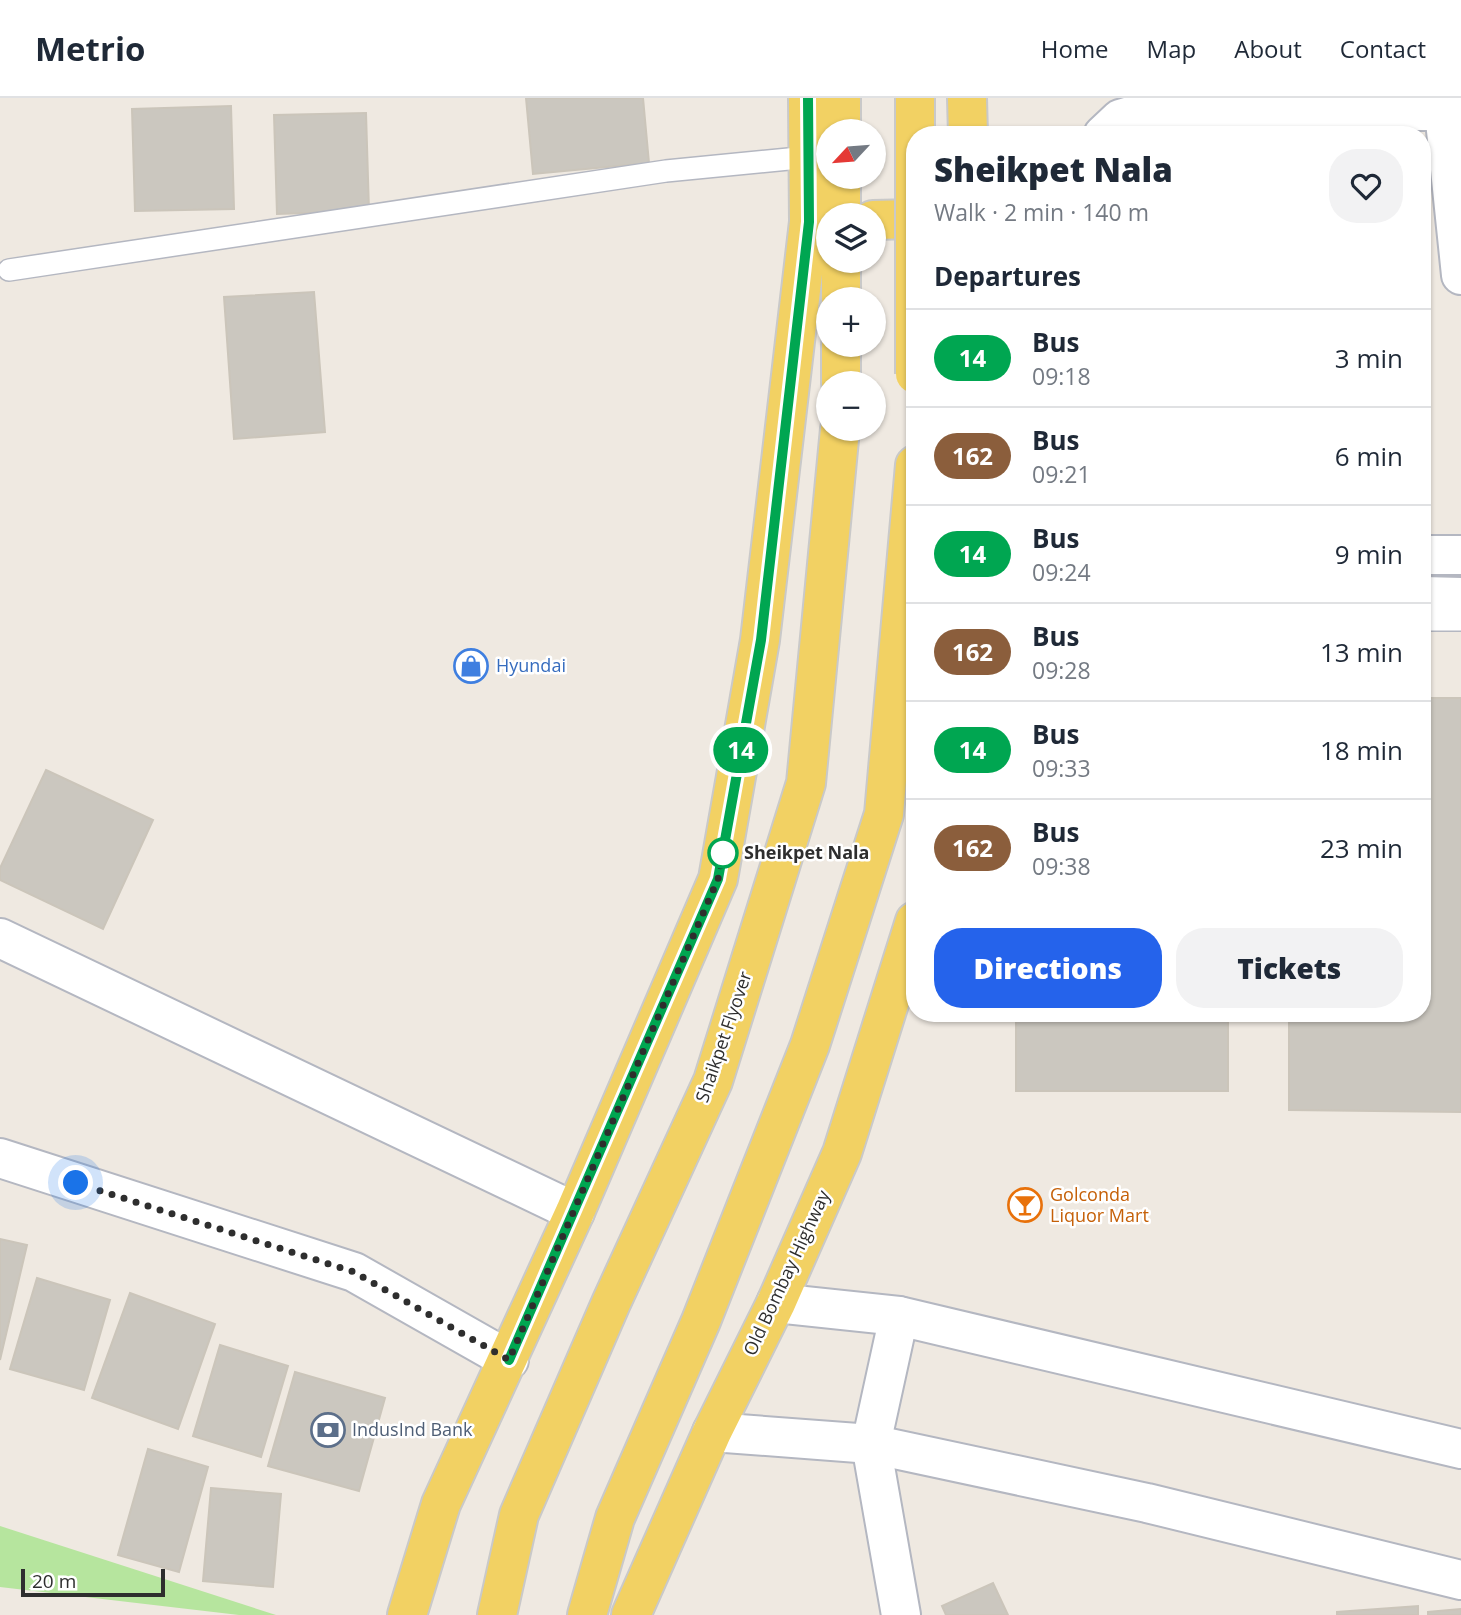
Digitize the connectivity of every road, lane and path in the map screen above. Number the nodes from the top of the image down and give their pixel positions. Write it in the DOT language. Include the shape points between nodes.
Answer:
graph roads {
  1 [pos="808,98"];
  2 [pos="841,98"];
  3 [pos="915,98"];
  4 [pos="967,98"];
  5 [pos="1453,111"];
  6 [pos="841,119"];
  7 [pos="915,126"];
  8 [pos="968,126"];
  9 [pos="1113,126"];
  10 [pos="810,157"];
  11 [pos="822,203"];
  12 [pos="906,219"];
  13 [pos="886,220"];
  14 [pos="9,270"];
  15 [pos="818,273"];
  16 [pos="1461,275"];
  17 [pos="839,441"];
  18 [pos="1431,555"];
  19 [pos="1461,555"];
  20 [pos="906,566"];
  21 [pos="1431,596"];
  22 [pos="1461,597"];
  23 [pos="1431,620"];
  24 [pos="1461,620"];
  25 [pos="0,938"];
  26 [pos="906,950"];
  27 [pos="0,1158"];
  28 [pos="575,1212"];
  29 [pos="776,1303"];
  30 [pos="899,1316"];
  31 [pos="509,1360"];
  32 [pos="712,1432"];
  33 [pos="871,1444"];
  34 [pos="1461,1449"];
  35 [pos="1461,1580"];
  36 [pos="407,1615"];
  37 [pos="498,1615"];
  38 [pos="587,1615"];
  39 [pos="631,1615"];
  40 [pos="901,1615"];
  1 -- 10 [label="main road"];
  2 -- 6 [label="main road"];
  3 -- 7 [label="main road, bridge"];
  4 -- 8 [label="main road"];
  5 -- 9 [label="street" via="1147,111"];
  5 -- 16 [label="street"];
  10 -- 11 [label="main road"];
  10 -- 14 [label="lane" via="666,171"];
  12 -- 13 [label="main road"];
  15 -- 28 [label="main road" via="761,640 718,879"];
  17 -- 37 [label="main road, Shaikpet Flyover" via="806,783 713,1081 519,1515"];
  18 -- 19 [label="street"];
  20 -- 38 [label="main road" via="884,814 810,1045 701,1321 615,1518"];
  21 -- 22 [label="street"];
  23 -- 24 [label="lane"];
  25 -- 28 [label="street"];
  26 -- 29 [label="main road, Old Bombay Highway" via="842,1153"];
  27 -- 31 [label="street" via="354,1272"];
  28 -- 31 [label="main road"];
  29 -- 30 [label="street"];
  29 -- 32 [label="main road, Old Bombay Highway"];
  30 -- 33 [label="street"];
  30 -- 34 [label="street"];
  31 -- 36 [label="main road" via="440,1504"];
  32 -- 33 [label="street"];
  32 -- 39 [label="main road, Old Bombay Highway"];
  33 -- 35 [label="street" via="1147,1503"];
  33 -- 40 [label="street"];
}
